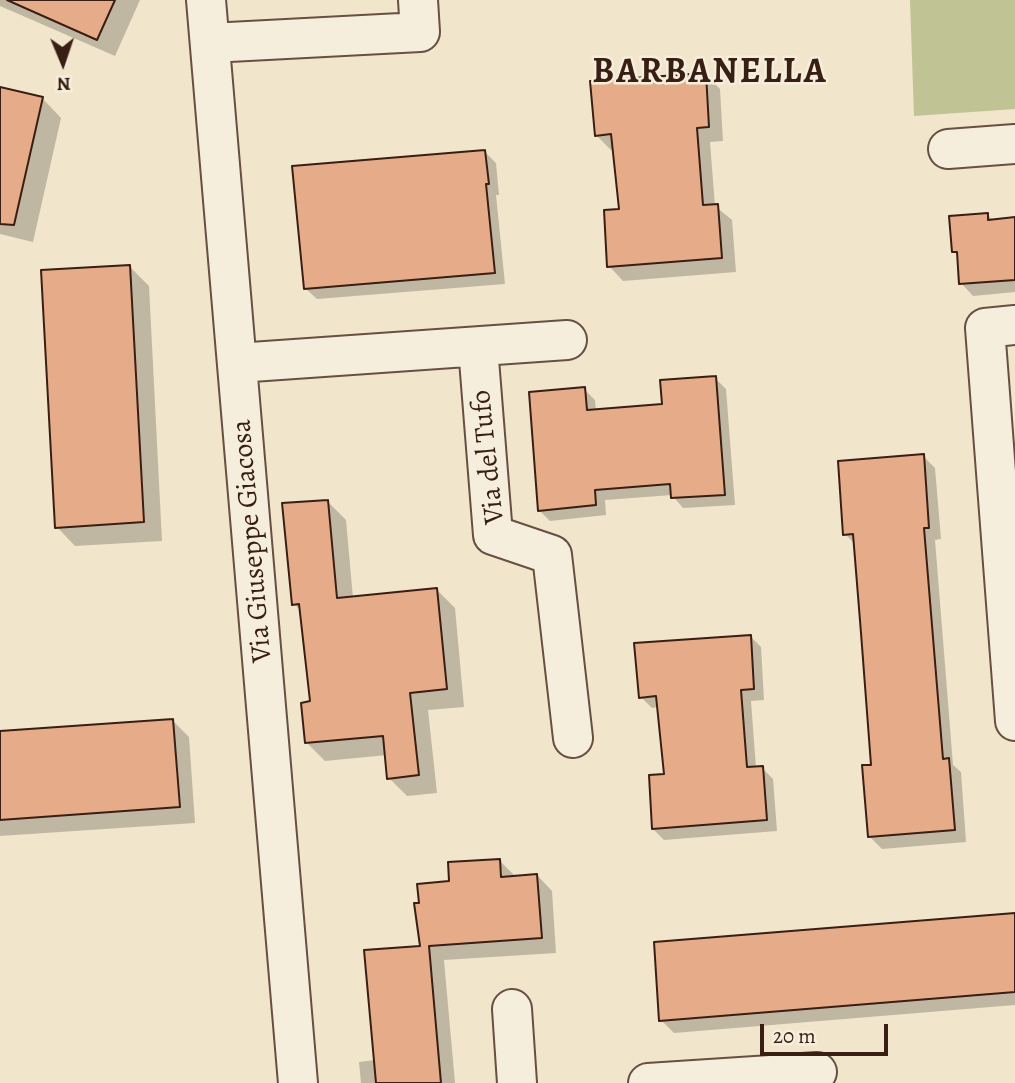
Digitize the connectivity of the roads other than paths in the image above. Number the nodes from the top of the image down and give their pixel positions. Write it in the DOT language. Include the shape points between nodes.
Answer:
graph roads {
  1 [pos="206,0"];
  2 [pos="418,0"];
  3 [pos="210,43"];
  4 [pos="1015,144"];
  5 [pos="948,149"];
  6 [pos="1015,325"];
  7 [pos="567,340"];
  8 [pos="478,347"];
  9 [pos="237,363"];
  10 [pos="1015,722"];
  11 [pos="573,738"];
  12 [pos="512,1009"];
  13 [pos="817,1072"];
  14 [pos="298,1083"];
  15 [pos="517,1083"];
  16 [pos="648,1083"];
  1 -- 3 [label="street, Via Giuseppe Giacosa"];
  2 -- 3 [label="street" via="421,33"];
  3 -- 9 [label="street, Via Giuseppe Giacosa"];
  4 -- 5 [label="street"];
  6 -- 10 [label="street" via="985,328"];
  7 -- 8 [label="street"];
  8 -- 9 [label="street"];
  8 -- 11 [label="street, Via del Tufo" via="493,535 552,555"];
  9 -- 14 [label="street, Via Giuseppe Giacosa"];
  12 -- 15 [label="street"];
  13 -- 16 [label="street"];
}
